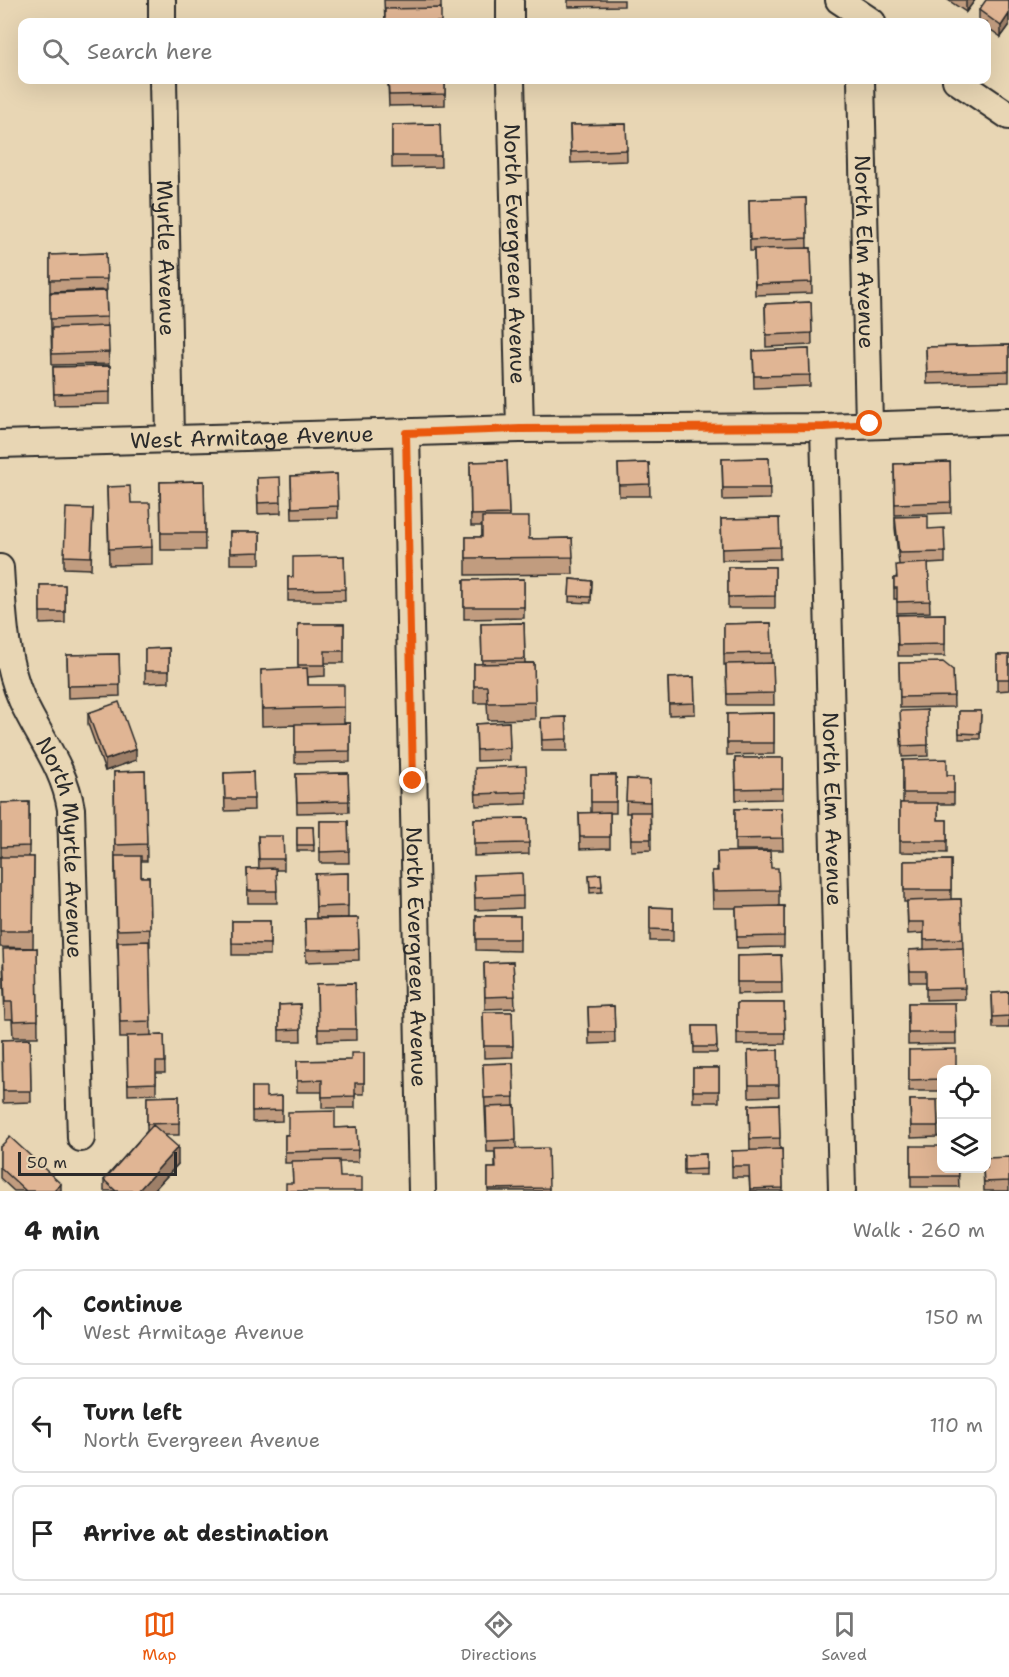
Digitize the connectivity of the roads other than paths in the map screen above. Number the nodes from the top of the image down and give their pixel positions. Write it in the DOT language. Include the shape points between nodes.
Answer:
graph roads {
  1 [pos="162,0"];
  2 [pos="510,0"];
  3 [pos="162,18"];
  4 [pos="510,18"];
  5 [pos="163,84"];
  6 [pos="512,84"];
  7 [pos="861,84"];
  8 [pos="962,84"];
  9 [pos="1009,116"];
  10 [pos="1009,421"];
  11 [pos="870,424"];
  12 [pos="824,427"];
  13 [pos="520,429"];
  14 [pos="406,433"];
  15 [pos="170,438"];
  16 [pos="0,444"];
  17 [pos="0,568"];
  18 [pos="81,1138"];
  19 [pos="422,1191"];
  20 [pos="842,1191"];
  1 -- 3 [label="street"];
  2 -- 4 [label="street"];
  5 -- 15 [label="street, Myrtle Avenue"];
  6 -- 13 [label="street, North Evergreen Avenue"];
  7 -- 11 [label="street, North Elm Avenue"];
  8 -- 9 [label="street"];
  10 -- 11 [label="street, West Armitage Avenue"];
  11 -- 12 [label="street, West Armitage Avenue"];
  12 -- 13 [label="street, West Armitage Avenue"];
  12 -- 20 [label="street, North Elm Avenue"];
  13 -- 14 [label="street, West Armitage Avenue"];
  14 -- 15 [label="street, West Armitage Avenue"];
  14 -- 19 [label="street, North Evergreen Avenue"];
  15 -- 16 [label="street, West Armitage Avenue"];
  17 -- 18 [label="street, North Myrtle Avenue" via="12,675 68,788 71,809"];
}
